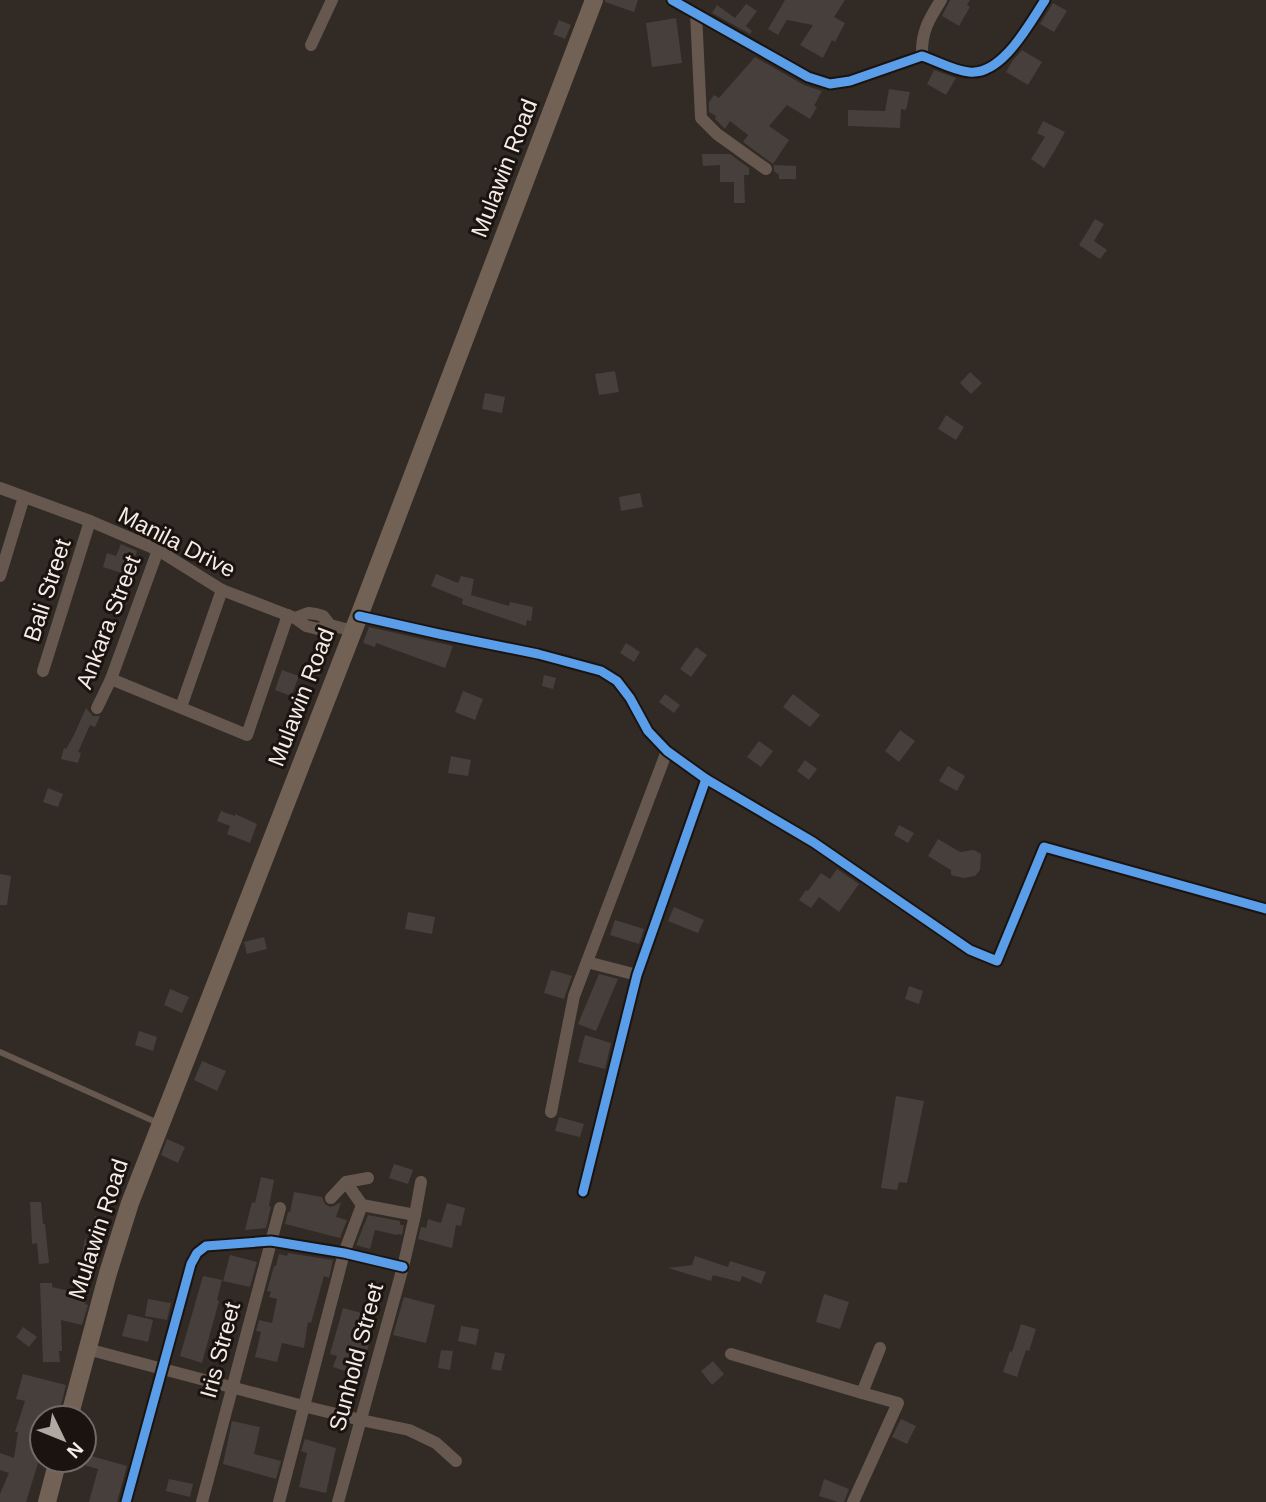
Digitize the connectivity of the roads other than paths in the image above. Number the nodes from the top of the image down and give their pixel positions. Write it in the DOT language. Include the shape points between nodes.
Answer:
graph roads {
  1 [pos="332,0"];
  2 [pos="594,0"];
  3 [pos="672,0"];
  4 [pos="941,0"];
  5 [pos="1045,0"];
  6 [pos="696,13"];
  7 [pos="311,45"];
  8 [pos="922,56"];
  9 [pos="766,169"];
  10 [pos="0,488"];
  11 [pos="24,497"];
  12 [pos="90,522"];
  13 [pos="158,550"];
  14 [pos="0,576"];
  15 [pos="222,590"];
  16 [pos="292,617"];
  17 [pos="356,623"];
  18 [pos="43,671"];
  19 [pos="111,679"];
  20 [pos="181,707"];
  21 [pos="97,708"];
  22 [pos="667,751"];
  23 [pos="706,779"];
  24 [pos="1266,909"];
  25 [pos="587,962"];
  26 [pos="637,975"];
  27 [pos="0,1052"];
  28 [pos="551,1112"];
  29 [pos="159,1124"];
  30 [pos="368,1178"];
  31 [pos="346,1182"];
  32 [pos="421,1182"];
  33 [pos="583,1192"];
  34 [pos="331,1198"];
  35 [pos="362,1205"];
  36 [pos="280,1209"];
  37 [pos="415,1215"];
  38 [pos="271,1241"];
  39 [pos="344,1253"];
  40 [pos="403,1266"];
  41 [pos="880,1348"];
  42 [pos="88,1349"];
  43 [pos="731,1354"];
  44 [pos="161,1369"];
  45 [pos="232,1387"];
  46 [pos="862,1393"];
  47 [pos="73,1404"];
  48 [pos="303,1406"];
  49 [pos="360,1420"];
  50 [pos="456,1461"];
  51 [pos="54,1474"];
  52 [pos="47,1502"];
  53 [pos="126,1502"];
  54 [pos="202,1502"];
  55 [pos="279,1502"];
  56 [pos="338,1502"];
  57 [pos="853,1502"];
  1 -- 7 [label="street"];
  2 -- 17 [label="main road, Mulawin Road"];
  3 -- 6 [label="street"];
  4 -- 8 [label="street" via="929,19"];
  5 -- 8 [label="street" via="1019,40 997,64 981,73"];
  6 -- 8 [label="street" via="808,77 830,84"];
  6 -- 9 [label="street" via="701,118"];
  10 -- 11 [label="street, Manila Drive"];
  11 -- 12 [label="street, Manila Drive"];
  11 -- 14 [label="street"];
  12 -- 13 [label="street, Manila Drive"];
  12 -- 18 [label="street, Bali Street"];
  13 -- 15 [label="street, Manila Drive"];
  13 -- 19 [label="street, Ankara Street"];
  15 -- 16 [label="street, Manila Drive"];
  15 -- 20 [label="street"];
  16 -- 17 [label="street, Manila Drive" via="318,629"];
  16 -- 20 [label="street" via="247,735"];
  17 -- 22 [label="street, Manila Drive" via="439,634 601,671 617,681 648,731"];
  17 -- 29 [label="main road, Mulawin Road"];
  19 -- 20 [label="street"];
  19 -- 21 [label="street, Ankara Street"];
  22 -- 23 [label="street, Manila Drive"];
  22 -- 25 [label="street"];
  23 -- 24 [label="street, Manila Drive" via="813,842 970,950 998,961 1044,847"];
  23 -- 26 [label="street"];
  25 -- 26 [label="street"];
  25 -- 28 [label="street" via="575,996"];
  26 -- 33 [label="street"];
  27 -- 29 [label="lane"];
  29 -- 42 [label="main road, Mulawin Road" via="130,1203"];
  30 -- 31 [label="street"];
  31 -- 34 [label="street"];
  31 -- 35 [label="street"];
  32 -- 37 [label="street, Sunhold Street"];
  35 -- 37 [label="street"];
  35 -- 39 [label="street"];
  36 -- 38 [label="street, Iris Street"];
  37 -- 40 [label="street, Sunhold Street"];
  38 -- 39 [label="street"];
  38 -- 44 [label="street" via="206,1246 197,1253"];
  38 -- 45 [label="street, Iris Street"];
  39 -- 40 [label="street"];
  39 -- 48 [label="street"];
  40 -- 49 [label="street, Sunhold Street"];
  41 -- 46 [label="street"];
  42 -- 44 [label="street"];
  42 -- 47 [label="main road, Mulawin Road"];
  43 -- 46 [label="street"];
  44 -- 45 [label="street"];
  44 -- 53 [label="street"];
  45 -- 48 [label="street"];
  45 -- 54 [label="street, Iris Street"];
  46 -- 57 [label="street" via="898,1403"];
  48 -- 49 [label="street"];
  48 -- 55 [label="street"];
  49 -- 50 [label="street" via="410,1430 436,1443"];
  49 -- 56 [label="street, Sunhold Street"];
  51 -- 52 [label="main road"];
}
